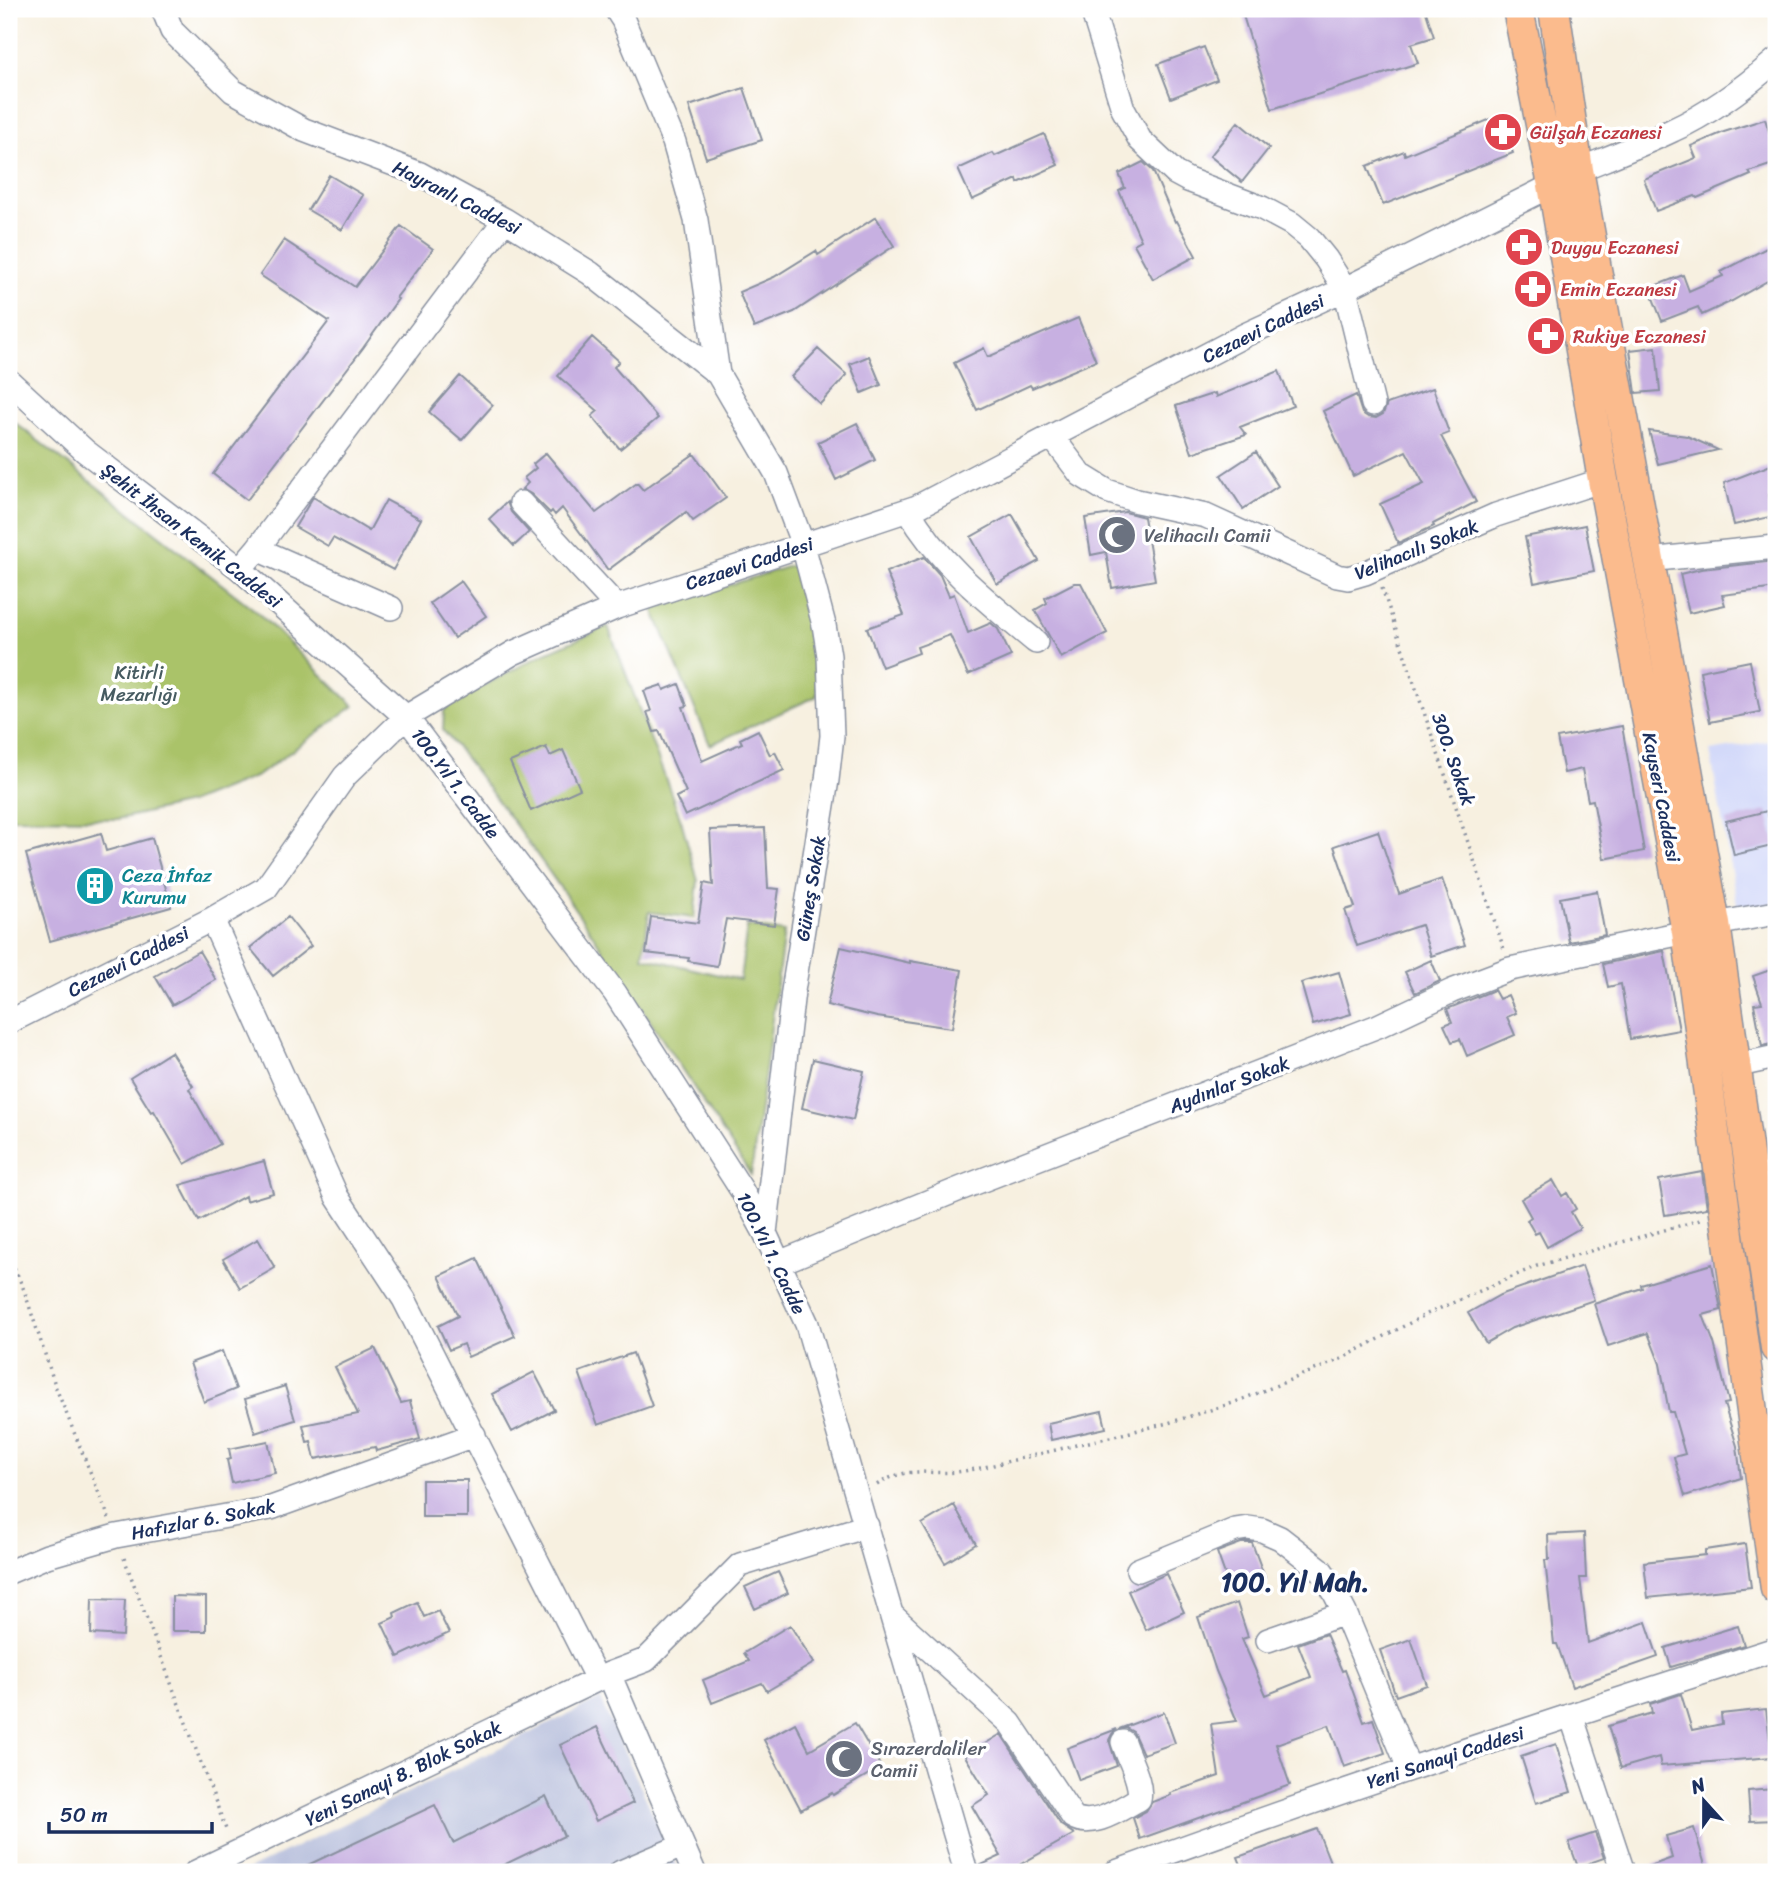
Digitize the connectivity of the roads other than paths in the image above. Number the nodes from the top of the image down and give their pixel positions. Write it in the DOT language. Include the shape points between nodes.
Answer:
graph roads {
  1 [pos="163,9"];
  2 [pos="615,9"];
  3 [pos="1092,9"];
  4 [pos="1518,9"];
  5 [pos="1554,9"];
  6 [pos="1776,60"];
  7 [pos="1578,170"];
  8 [pos="1553,185"];
  9 [pos="505,220"];
  10 [pos="1345,289"];
  11 [pos="718,374"];
  12 [pos="9,381"];
  13 [pos="1373,404"];
  14 [pos="1052,438"];
  15 [pos="1603,480"];
  16 [pos="521,503"];
  17 [pos="908,510"];
  18 [pos="803,545"];
  19 [pos="1776,547"];
  20 [pos="257,549"];
  21 [pos="1648,560"];
  22 [pos="240,569"];
  23 [pos="617,607"];
  24 [pos="391,608"];
  25 [pos="1036,642"];
  26 [pos="406,717"];
  27 [pos="1776,912"];
  28 [pos="212,919"];
  29 [pos="1701,928"];
  30 [pos="9,1021"];
  31 [pos="1776,1056"];
  32 [pos="1734,1066"];
  33 [pos="1764,1176"];
  34 [pos="765,1233"];
  35 [pos="779,1263"];
  36 [pos="1776,1349"];
  37 [pos="474,1435"];
  38 [pos="867,1526"];
  39 [pos="1139,1570"];
  40 [pos="9,1572"];
  41 [pos="1776,1590"];
  42 [pos="1345,1613"];
  43 [pos="893,1616"];
  44 [pos="1268,1640"];
  45 [pos="1776,1648"];
  46 [pos="603,1677"];
  47 [pos="1571,1715"];
  48 [pos="1122,1742"];
  49 [pos="1409,1768"];
  50 [pos="682,1846"];
  51 [pos="211,1869"];
  52 [pos="621,1872"];
  53 [pos="694,1872"];
  54 [pos="966,1872"];
  55 [pos="1116,1872"];
  56 [pos="1623,1872"];
  1 -- 9 [label="street, Hayranlı Caddesi" via="172,31 233,91 304,130 420,174"];
  2 -- 11 [label="street" via="674,142 689,194"];
  3 -- 10 [label="street" via="1123,109 1140,140 1181,177 1292,224 1310,238"];
  4 -- 8 [label="main road, Kayseri Caddesi"];
  5 -- 7 [label="main road, Kayseri Caddesi"];
  6 -- 7 [label="street" via="1700,116"];
  7 -- 21 [label="main road, Kayseri Caddesi"];
  8 -- 10 [label="street, Cezaevi Caddesi"];
  8 -- 15 [label="main road, Kayseri Caddesi"];
  9 -- 11 [label="street, Hayranlı Caddesi" via="590,273"];
  9 -- 20 [label="street"];
  10 -- 13 [label="street"];
  10 -- 14 [label="street, Cezaevi Caddesi" via="1245,335"];
  11 -- 18 [label="street, Güneş Sokak" via="776,473"];
  12 -- 22 [label="street, Şehit İhsan Kemik Caddesi" via="85,451"];
  14 -- 15 [label="street, Velihacılı Sokak" via="1081,475 1107,491 1206,516 1348,578 1496,515"];
  14 -- 17 [label="street, Cezaevi Caddesi"];
  15 -- 29 [label="main road, Kayseri Caddesi"];
  16 -- 23 [label="street"];
  17 -- 18 [label="street, Cezaevi Caddesi"];
  17 -- 25 [label="street" via="961,579"];
  18 -- 23 [label="street, Cezaevi Caddesi"];
  18 -- 34 [label="street, Güneş Sokak" via="829,656 831,737 793,991"];
  19 -- 21 [label="street"];
  20 -- 22 [label="street"];
  20 -- 24 [label="street"];
  21 -- 29 [label="main road, Kayseri Caddesi"];
  22 -- 26 [label="street, Şehit İhsan Kemik Caddesi"];
  23 -- 26 [label="street, Cezaevi Caddesi" via="513,653"];
  26 -- 28 [label="street, Cezaevi Caddesi" via="345,776 266,888"];
  26 -- 34 [label="street, 100.Yıl 1. Cadde" via="615,993"];
  27 -- 29 [label="street, Aydınlar Sokak"];
  28 -- 30 [label="street, Cezaevi Caddesi"];
  28 -- 37 [label="street" via="338,1197 404,1300"];
  29 -- 32 [label="main road, Kayseri Caddesi"];
  29 -- 35 [label="street, Aydınlar Sokak" via="1487,978 1378,1026"];
  29 -- 41 [label="main road, Kayseri Caddesi" via="1725,1213"];
  31 -- 32 [label="street"];
  32 -- 33 [label="main road, Kayseri Caddesi"];
  33 -- 36 [label="main road, Kayseri Caddesi"];
  34 -- 35 [label="street, 100.Yıl 1. Cadde"];
  35 -- 38 [label="street, 100.Yıl 1. Cadde" via="807,1324"];
  37 -- 40 [label="street, Hafızlar 6. Sokak" via="271,1508 116,1536"];
  37 -- 46 [label="street"];
  38 -- 43 [label="street, 100.Yıl 1. Cadde"];
  38 -- 46 [label="street, Yeni Sanayi 8. Blok Sokak" via="740,1564 646,1661"];
  39 -- 42 [label="street" via="1220,1535 1248,1528 1262,1530 1320,1569"];
  42 -- 44 [label="street"];
  42 -- 49 [label="street"];
  43 -- 48 [label="street" via="1010,1723 1080,1822 1095,1820 1139,1799"];
  43 -- 54 [label="street, 100.Yıl 1. Cadde"];
  45 -- 47 [label="street, Yeni Sanayi Caddesi"];
  46 -- 50 [label="street"];
  46 -- 51 [label="street, Yeni Sanayi 8. Blok Sokak"];
  47 -- 49 [label="street, Yeni Sanayi Caddesi"];
  47 -- 56 [label="street"];
  49 -- 55 [label="street, Yeni Sanayi Caddesi"];
  50 -- 52 [label="street"];
  50 -- 53 [label="street"];
}
